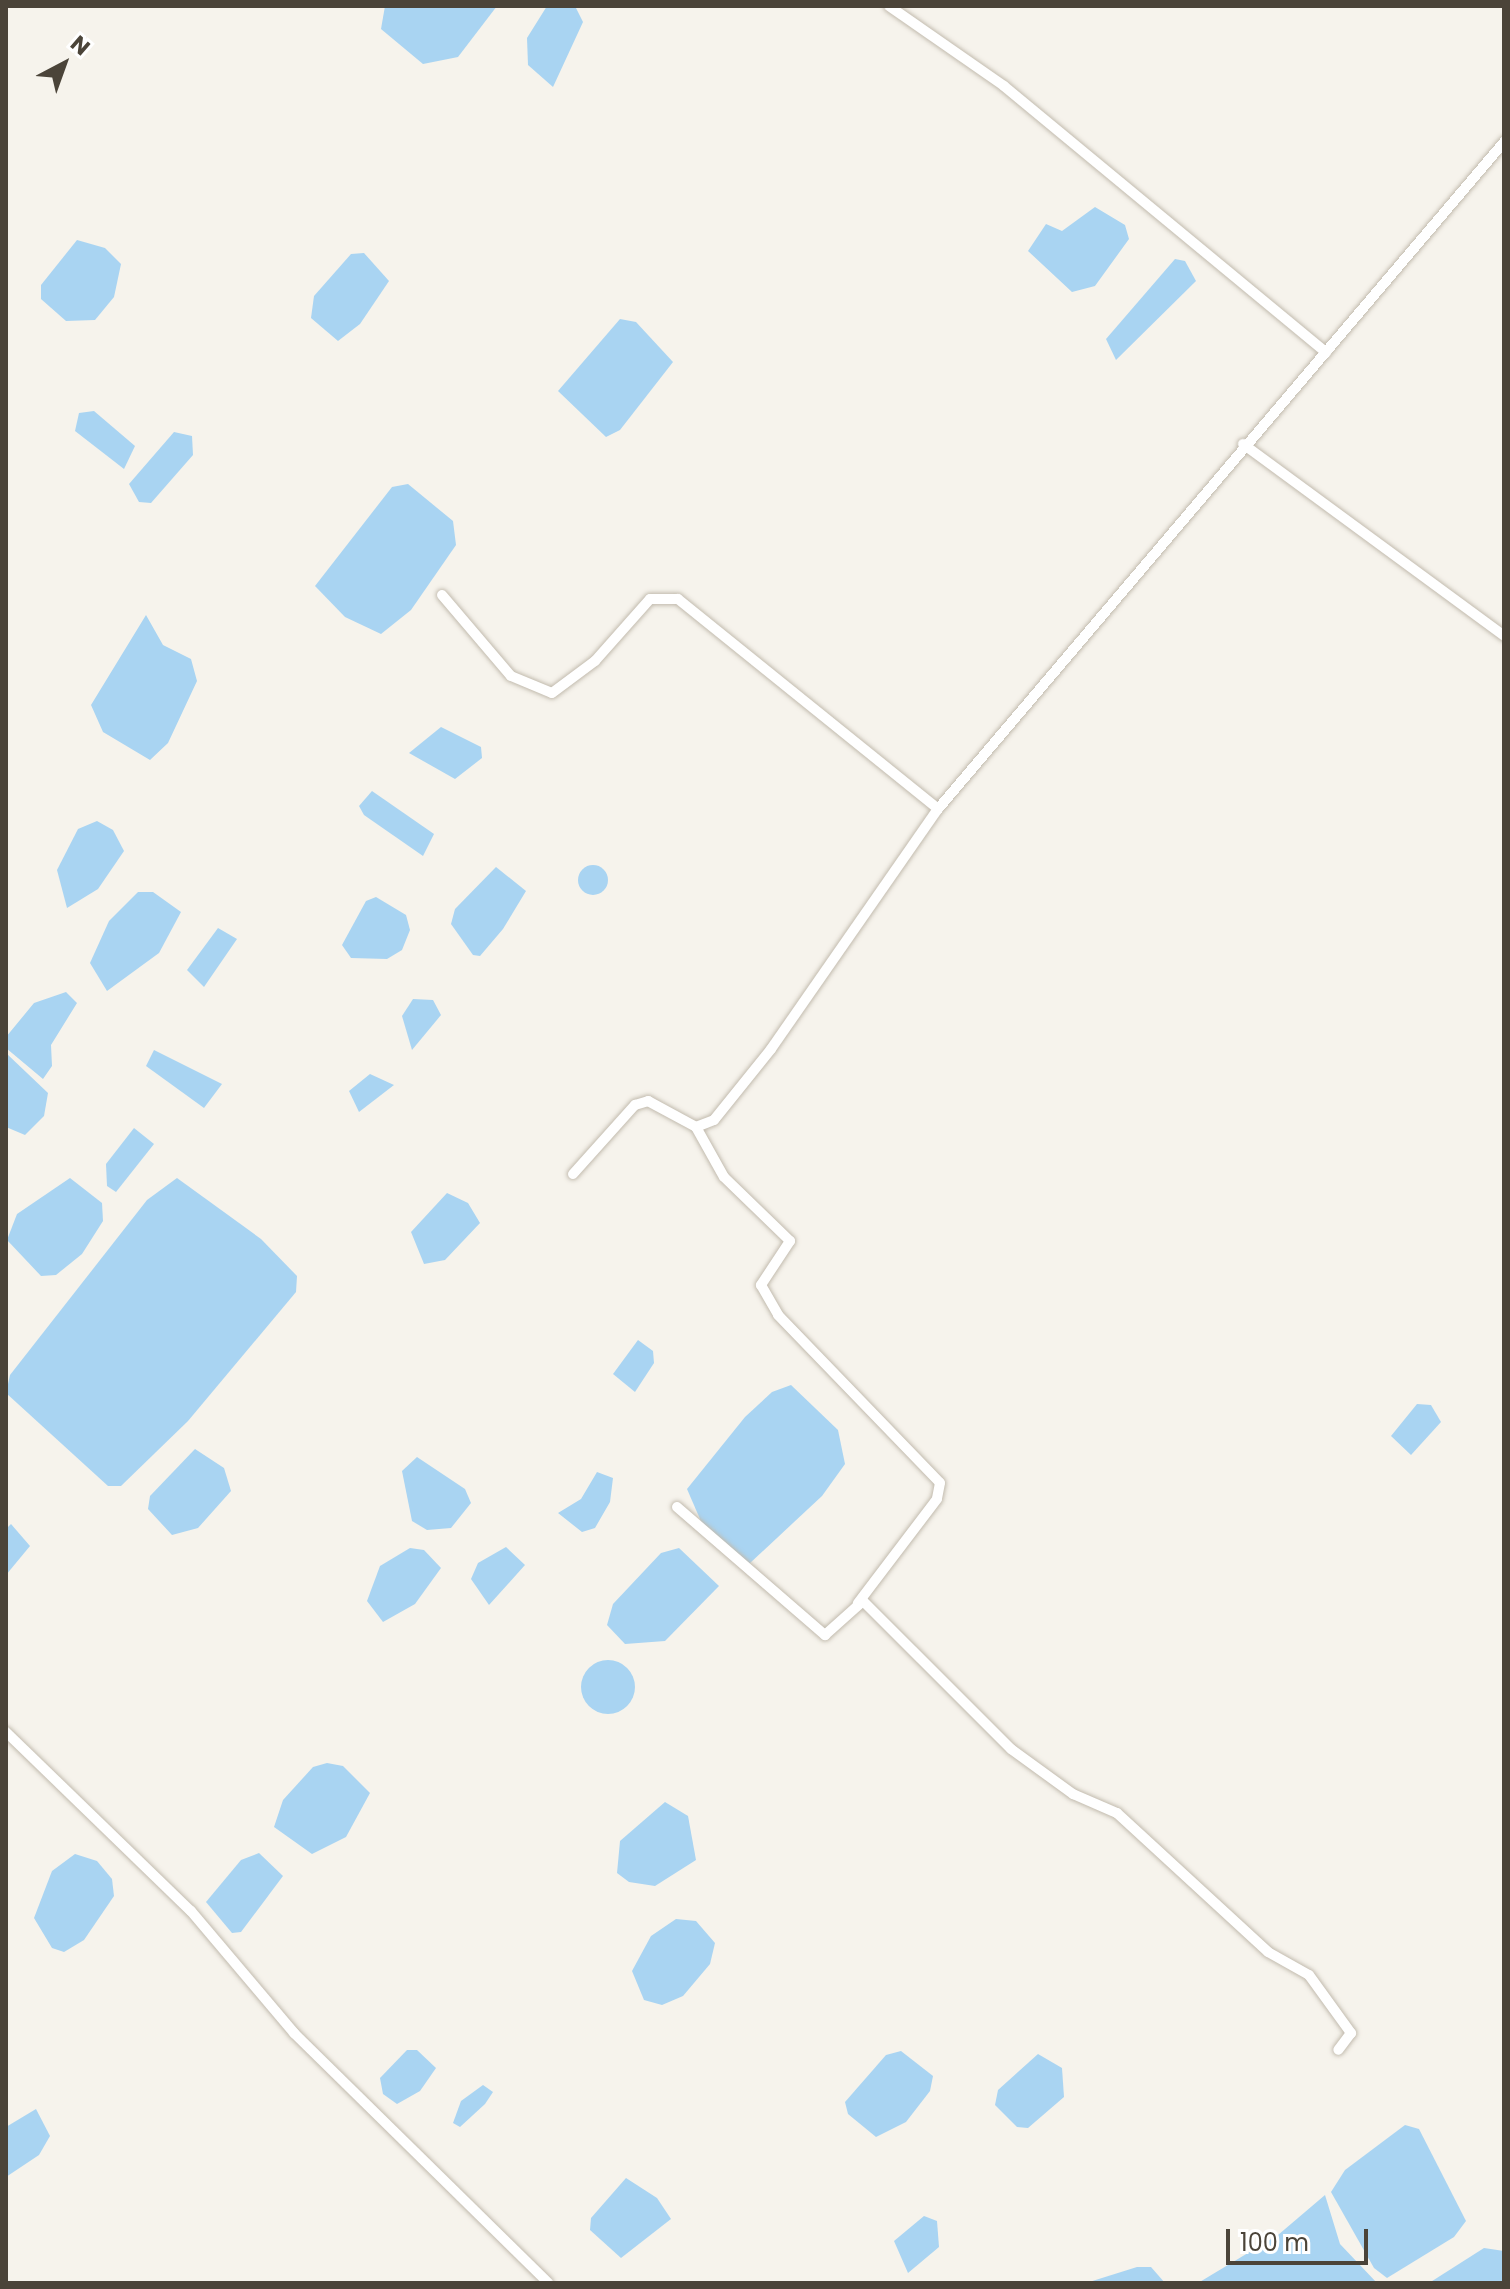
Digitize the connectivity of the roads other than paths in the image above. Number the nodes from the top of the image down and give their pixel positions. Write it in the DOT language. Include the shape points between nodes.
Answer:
graph roads {
  1 [pos="889,6"];
  2 [pos="1504,142"];
  3 [pos="1326,352"];
  4 [pos="1243,444"];
  5 [pos="442,595"];
  6 [pos="1504,636"];
  7 [pos="938,809"];
  8 [pos="696,1127"];
  9 [pos="573,1174"];
  10 [pos="677,1507"];
  11 [pos="858,1603"];
  12 [pos="6,1732"];
  13 [pos="1338,2050"];
  14 [pos="548,2283"];
  1 -- 3 [label="street" via="1004,86"];
  2 -- 3 [label="street"];
  3 -- 4 [label="street"];
  4 -- 6 [label="street"];
  4 -- 7 [label="street"];
  5 -- 7 [label="street" via="511,676 552,693 595,661 650,599 678,599"];
  7 -- 8 [label="street" via="771,1049 714,1120"];
  8 -- 9 [label="street" via="648,1101 635,1105"];
  8 -- 11 [label="street" via="724,1177 790,1241 761,1285 778,1315 940,1483 937,1499"];
  10 -- 11 [label="street" via="825,1635"];
  11 -- 13 [label="street" via="878,1614 1011,1749 1073,1794 1117,1813 1268,1952 1309,1975 1351,2033"];
  12 -- 14 [label="street" via="191,1911 294,2033"];
}
